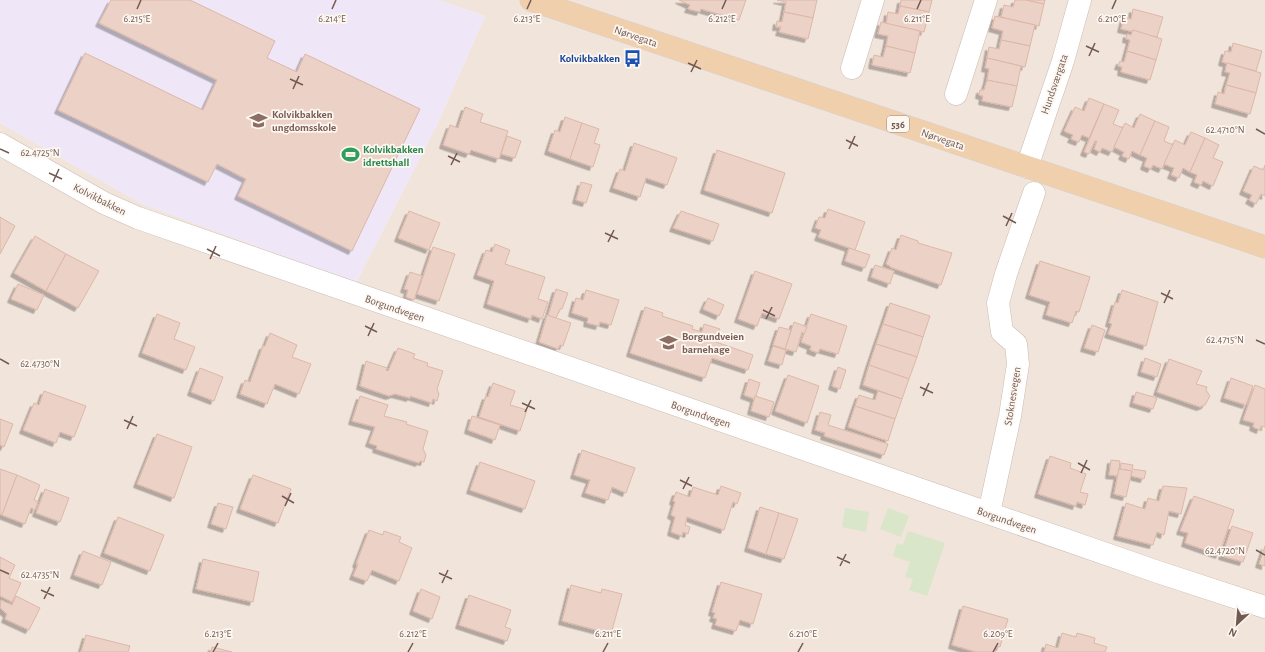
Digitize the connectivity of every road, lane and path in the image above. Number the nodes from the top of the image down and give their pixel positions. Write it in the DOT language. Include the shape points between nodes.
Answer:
graph roads {
  1 [pos="531,0"];
  2 [pos="874,0"];
  3 [pos="986,0"];
  4 [pos="1080,0"];
  5 [pos="852,68"];
  6 [pos="956,94"];
  7 [pos="0,144"];
  8 [pos="1027,167"];
  9 [pos="1034,193"];
  10 [pos="138,218"];
  11 [pos="1265,247"];
  12 [pos="989,513"];
  13 [pos="1265,607"];
  1 -- 8 [label="main road, Nørvegata / 536"];
  2 -- 5 [label="street"];
  3 -- 6 [label="street"];
  4 -- 8 [label="street, Hundsværgata" via="1063,61"];
  7 -- 10 [label="street, Kolvikbakken" via="104,204"];
  8 -- 11 [label="main road, Nørvegata / 536"];
  9 -- 12 [label="street, Stoknesvegen" via="998,303 1002,332 1016,344 1018,364 1010,416"];
  10 -- 12 [label="street, Borgundvegen"];
  12 -- 13 [label="street, Borgundvegen"];
}
